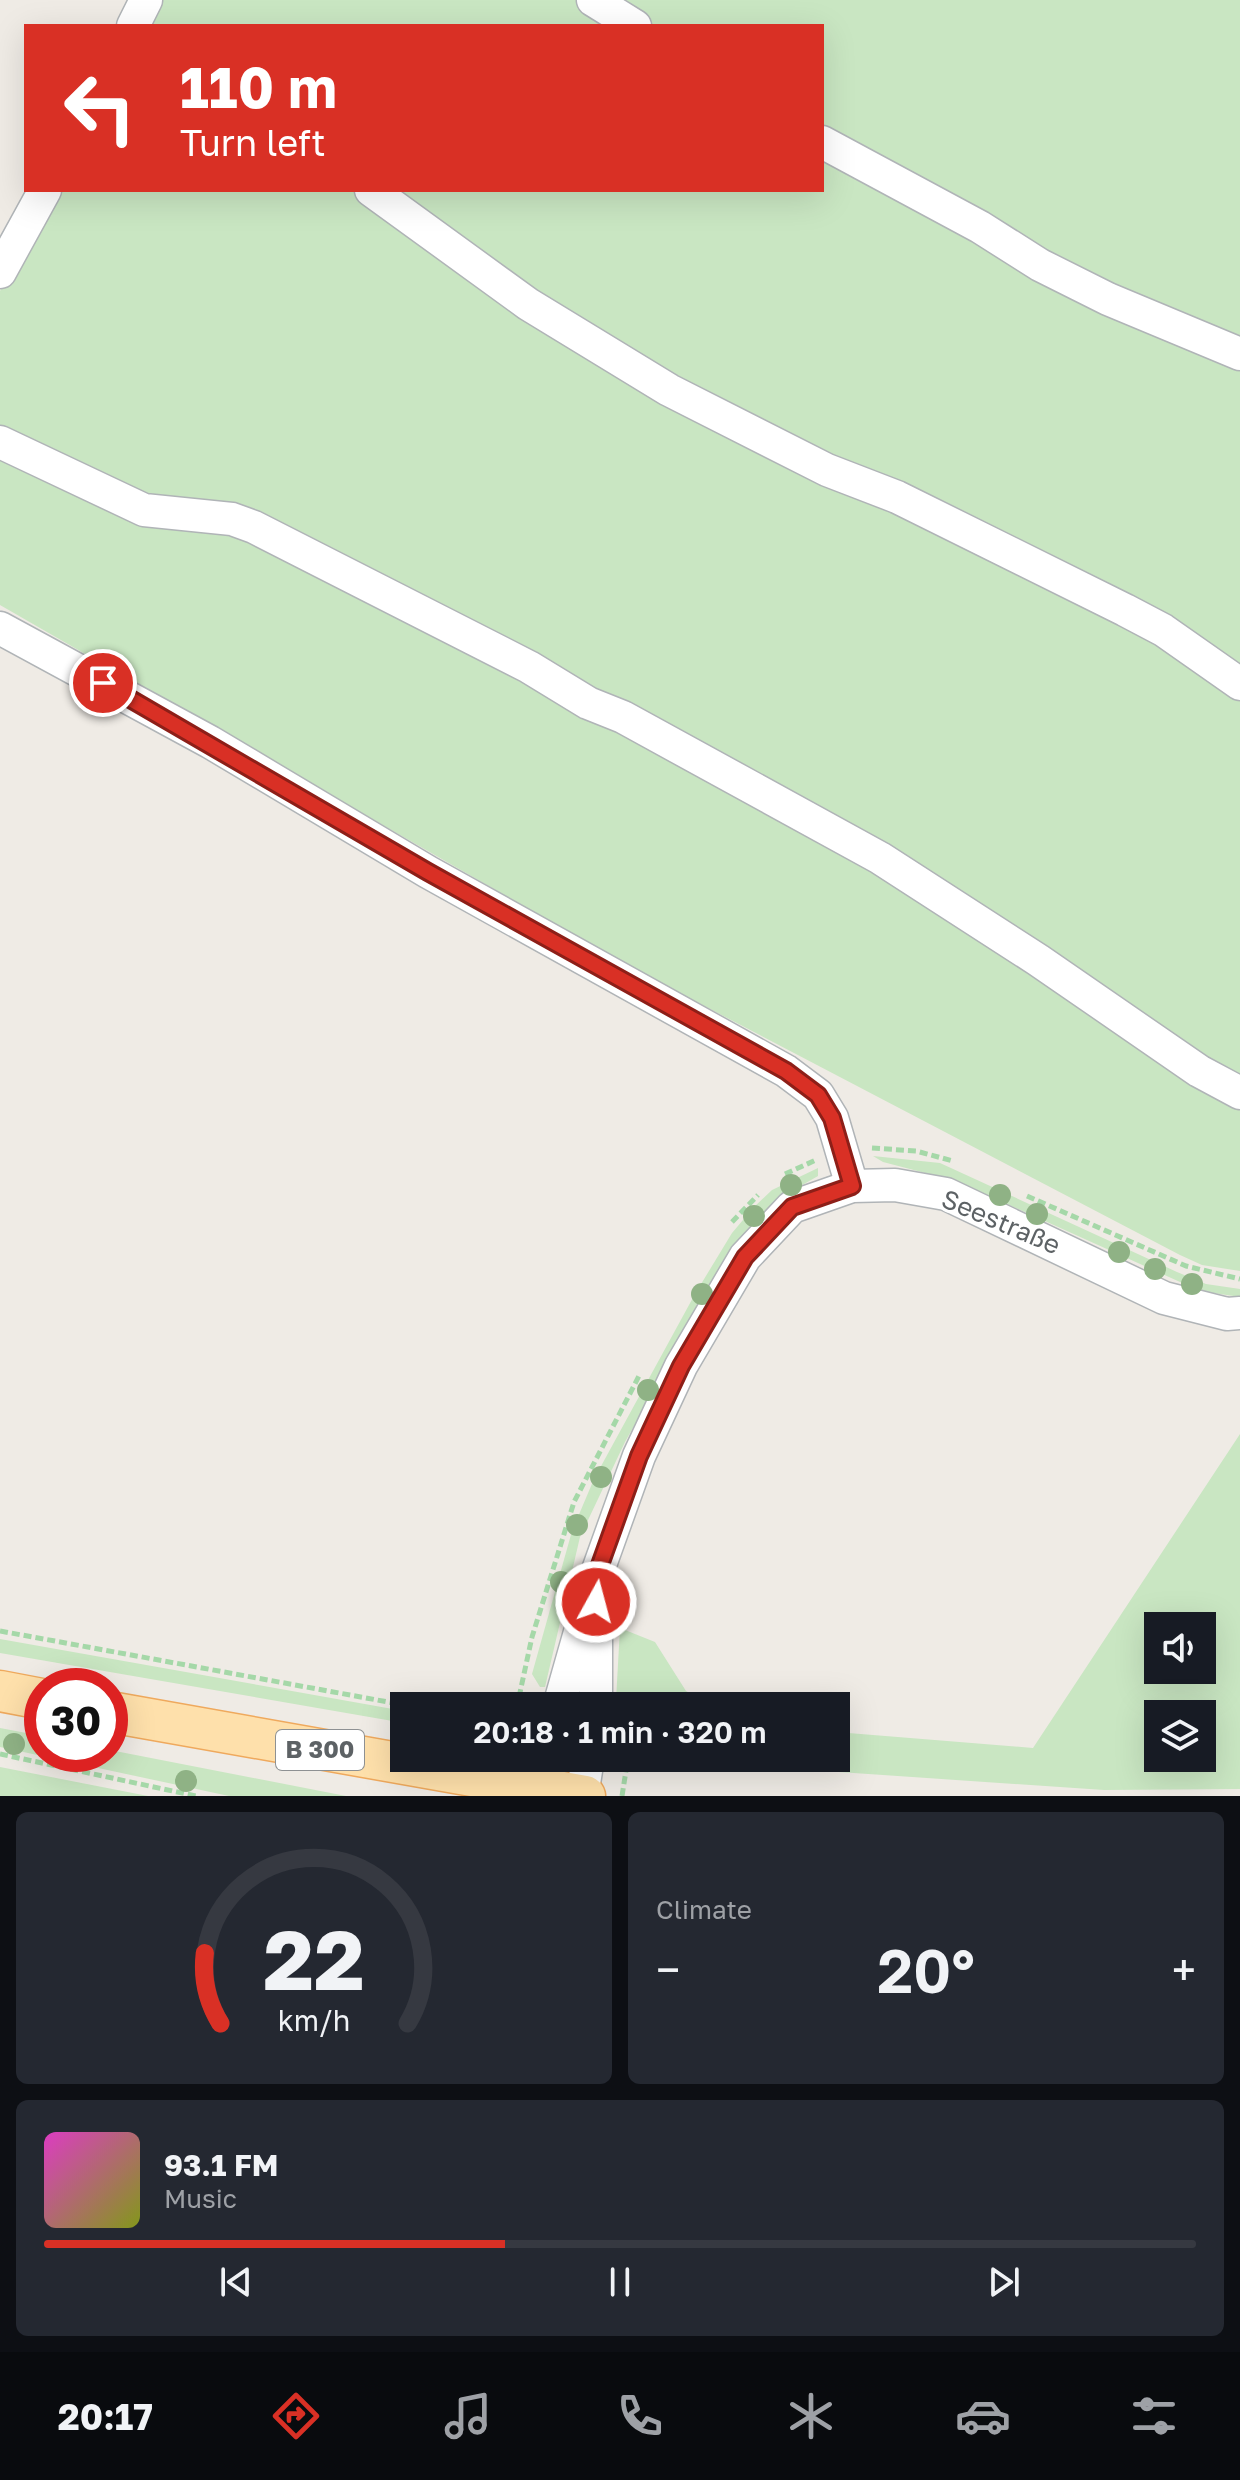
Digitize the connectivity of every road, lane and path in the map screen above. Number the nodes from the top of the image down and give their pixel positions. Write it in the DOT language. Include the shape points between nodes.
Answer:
graph roads {
  1 [pos="146,0"];
  2 [pos="593,0"];
  3 [pos="134,24"];
  4 [pos="632,24"];
  5 [pos="824,143"];
  6 [pos="44,192"];
  7 [pos="374,192"];
  8 [pos="0,272"];
  9 [pos="1240,354"];
  10 [pos="0,442"];
  11 [pos="0,628"];
  12 [pos="1240,684"];
  13 [pos="1240,1093"];
  14 [pos="843,1152"];
  15 [pos="964,1167"];
  16 [pos="778,1178"];
  17 [pos="852,1186"];
  18 [pos="767,1187"];
  19 [pos="1015,1190"];
  20 [pos="727,1228"];
  21 [pos="1240,1279"];
  22 [pos="1240,1313"];
  23 [pos="645,1365"];
  24 [pos="596,1576"];
  25 [pos="0,1631"];
  26 [pos="0,1691"];
  27 [pos="520,1692"];
  28 [pos="563,1692"];
  29 [pos="596,1692"];
  30 [pos="24,1696"];
  31 [pos="390,1702"];
  32 [pos="128,1715"];
  33 [pos="0,1754"];
  34 [pos="586,1772"];
  35 [pos="626,1772"];
  36 [pos="534,1781"];
  37 [pos="196,1796"];
  38 [pos="583,1796"];
  39 [pos="622,1796"];
  1 -- 3 [label="street"];
  2 -- 4 [label="street"];
  5 -- 9 [label="street" via="1040,265"];
  6 -- 8 [label="street"];
  7 -- 12 [label="street" via="528,304 669,390 1125,610"];
  10 -- 13 [label="street" via="144,510 232,519 254,527 529,667 880,858"];
  11 -- 14 [label="street" via="786,1071 818,1095"];
  14 -- 15 [label="path" via="877,1147 916,1151"];
  14 -- 16 [label="path"];
  14 -- 17 [label="street"];
  17 -- 22 [label="street, Seestraße" via="895,1185 946,1194 1164,1298"];
  17 -- 24 [label="street, Seestraße" via="792,1207 745,1257 675,1379 639,1456"];
  18 -- 20 [label="path"];
  19 -- 21 [label="path" via="1186,1266"];
  23 -- 27 [label="path" via="574,1502 535,1624"];
  24 -- 28 [label="street, Seestraße"];
  24 -- 29 [label="street, Seestraße"];
  25 -- 31 [label="path"];
  26 -- 30 [label="main road"];
  32 -- 36 [label="main road, B 300"];
  33 -- 37 [label="path"];
  34 -- 38 [label="street"];
  35 -- 39 [label="path"];
  36 -- 38 [label="main road, B 300"];
}
